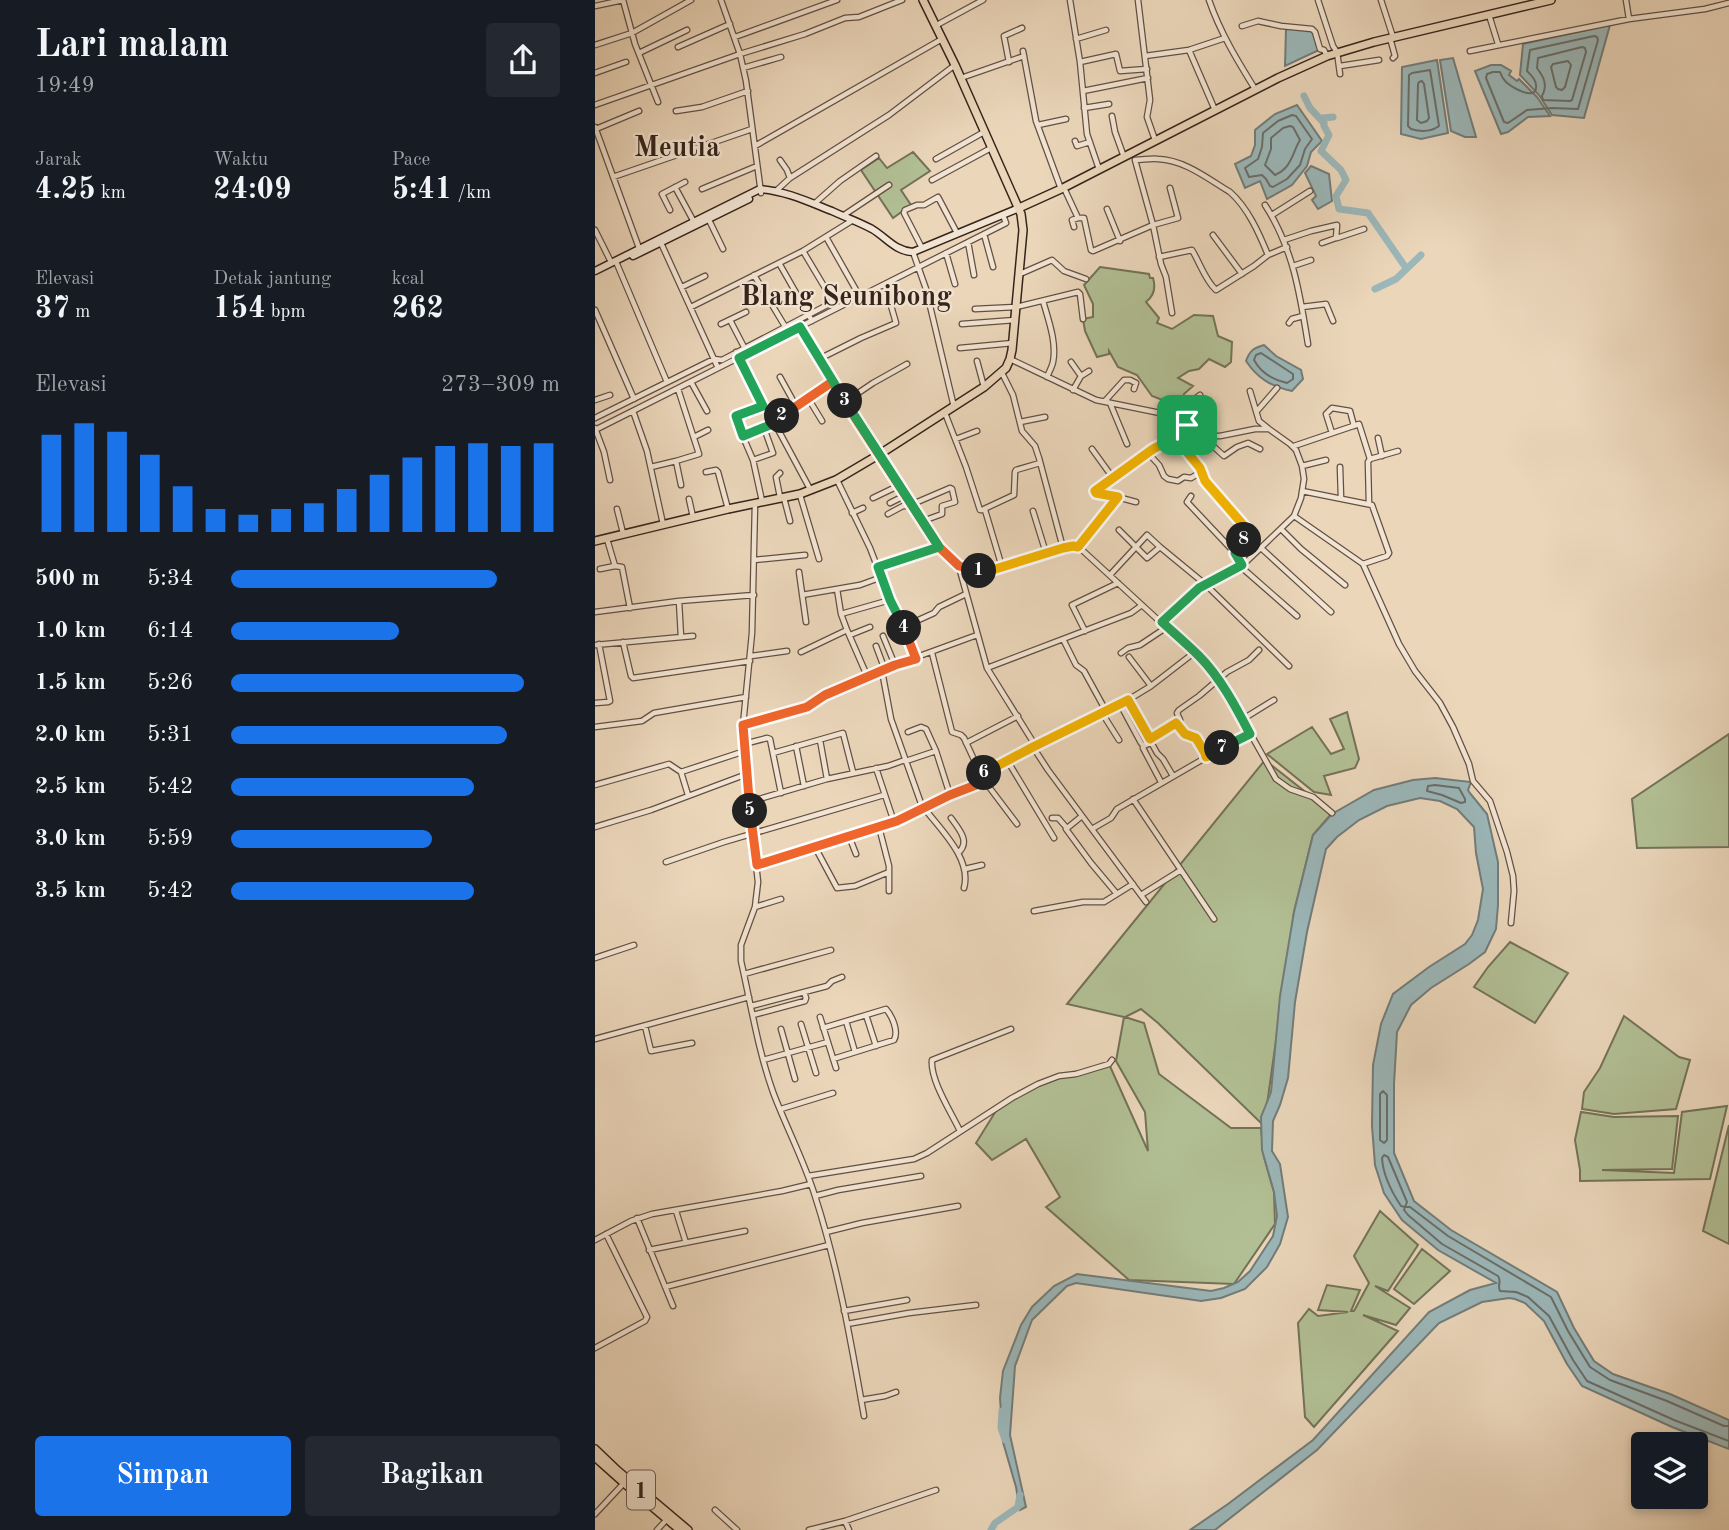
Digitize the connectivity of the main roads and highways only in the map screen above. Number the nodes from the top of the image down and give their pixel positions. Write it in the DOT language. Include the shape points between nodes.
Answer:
graph roads {
  1 [pos="923,0"];
  2 [pos="1551,0"];
  3 [pos="762,191"];
  4 [pos="1010,211"];
  5 [pos="672,235"];
  6 [pos="614,263"];
  7 [pos="597,272"];
  8 [pos="596,540"];
  9 [pos="595,1449"];
  10 [pos="595,1457"];
  11 [pos="616,1473"];
  12 [pos="669,1517"];
  13 [pos="680,1530"];
  14 [pos="688,1530"];
  1 -- 4 [label="highway" via="992,148"];
  2 -- 4 [label="highway" via="1337,52 1155,141 1134,156"];
  3 -- 4 [label="main road" via="814,204 913,252"];
  3 -- 5 [label="main road"];
  3 -- 5 [label="main road"];
  4 -- 8 [label="highway" via="1023,221 1023,230 1013,343 1002,373 836,480 800,494"];
  5 -- 6 [label="main road"];
  5 -- 6 [label="main road"];
  6 -- 7 [label="main road"];
  9 -- 11 [label="highway, 1"];
  10 -- 11 [label="highway, 1"];
  11 -- 12 [label="highway, 1"];
  11 -- 12 [label="highway, 1"];
  12 -- 13 [label="highway, 1"];
  12 -- 14 [label="highway, 1"];
}
